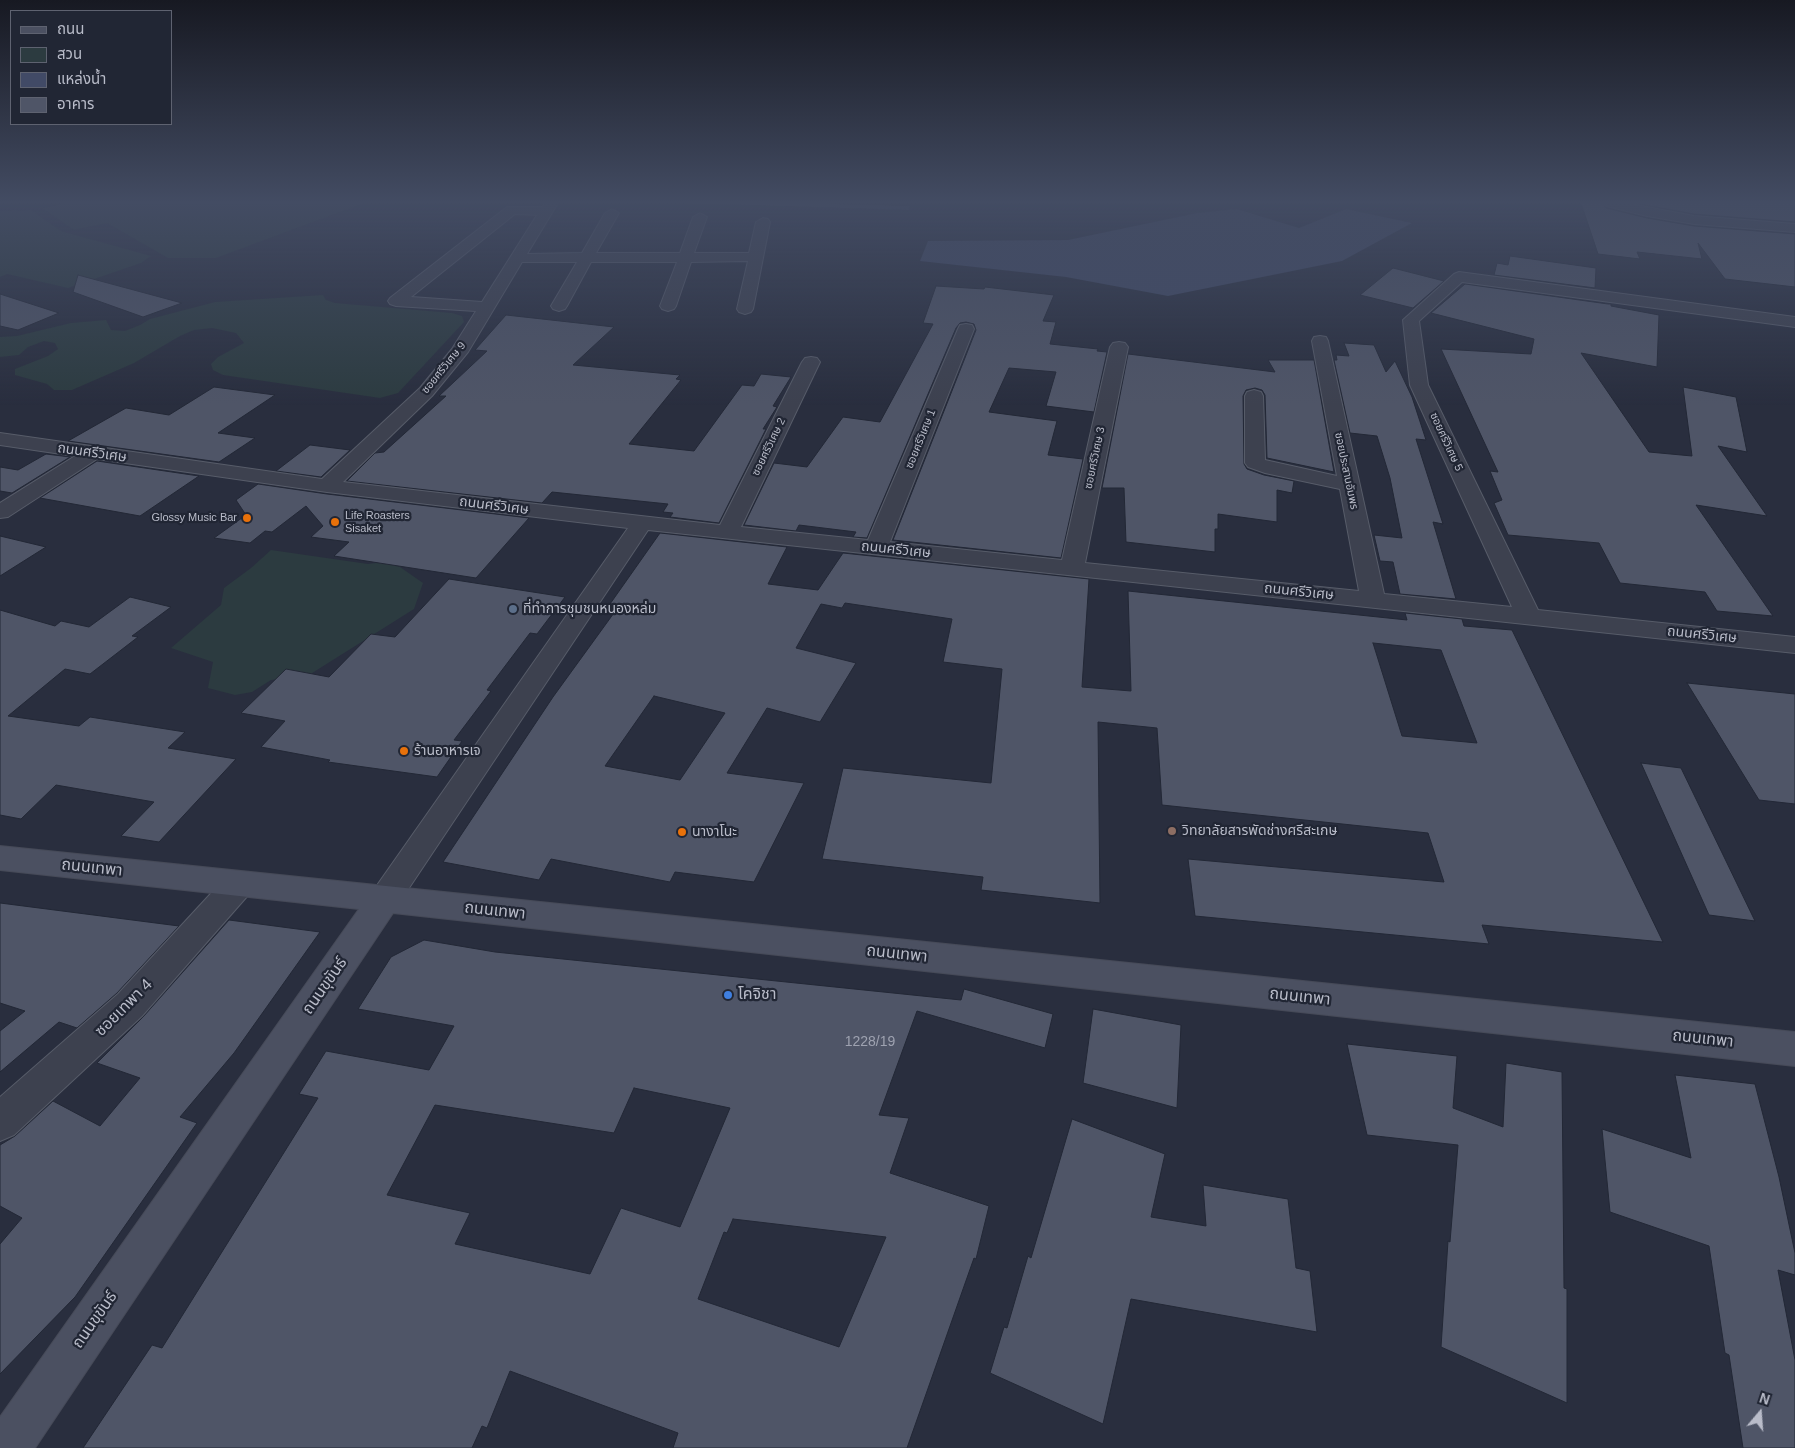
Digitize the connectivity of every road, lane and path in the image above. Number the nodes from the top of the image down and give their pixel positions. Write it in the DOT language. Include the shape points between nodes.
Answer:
graph roads {
  1 [pos="434,271"];
  2 [pos="509,271"];
  3 [pos="579,271"];
  4 [pos="681,271"];
  5 [pos="753,271"];
  6 [pos="559,306"];
  7 [pos="668,306"];
  8 [pos="487,307"];
  9 [pos="745,309"];
  10 [pos="1795,322"];
  11 [pos="966,329"];
  12 [pos="1320,341"];
  13 [pos="1119,347"];
  14 [pos="811,362"];
  15 [pos="1254,396"];
  16 [pos="0,439"];
  17 [pos="92,453"];
  18 [pos="1348,484"];
  19 [pos="327,486"];
  20 [pos="0,512"];
  21 [pos="642,524"];
  22 [pos="727,532"];
  23 [pos="876,548"];
  24 [pos="1072,569"];
  25 [pos="1373,600"];
  26 [pos="1529,617"];
  27 [pos="1795,645"];
  28 [pos="0,858"];
  29 [pos="239,884"];
  30 [pos="384,900"];
  31 [pos="1795,1049"];
  32 [pos="0,1122"];
  33 [pos="7,1448"];
  1 -- 8 [label="street" via="396,300"];
  2 -- 8 [label="street, ซอยศรีวิเศษ 9"];
  3 -- 6 [label="street"];
  4 -- 7 [label="street"];
  5 -- 9 [label="street"];
  8 -- 19 [label="street, ซอยศรีวิเศษ 9" via="459,352 426,392"];
  10 -- 26 [label="street, ซอยศรีวิเศษ 5" via="1460,277 1411,320 1419,385"];
  11 -- 23 [label="street, ซอยศรีวิเศษ 1"];
  12 -- 18 [label="street, ซอยประสานอัมพร"];
  13 -- 24 [label="street, ซอยศรีวิเศษ 3"];
  14 -- 22 [label="street, ซอยศรีวิเศษ 2"];
  15 -- 18 [label="street" via="1255,462 1272,469"];
  16 -- 17 [label="street, ถนนศรีวิเศษ"];
  17 -- 19 [label="street, ถนนศรีวิเศษ"];
  17 -- 20 [label="street"];
  18 -- 25 [label="street, ซอยประสานอัมพร"];
  19 -- 21 [label="street, ถนนศรีวิเศษ"];
  21 -- 22 [label="street, ถนนศรีวิเศษ"];
  21 -- 30 [label="street, ถนนขุขันธ์"];
  22 -- 23 [label="street, ถนนศรีวิเศษ"];
  23 -- 24 [label="street, ถนนศรีวิเศษ"];
  24 -- 25 [label="street, ถนนศรีวิเศษ"];
  25 -- 26 [label="street, ถนนศรีวิเศษ"];
  26 -- 27 [label="street, ถนนศรีวิเศษ"];
  28 -- 29 [label="main road, ถนนเทพา"];
  29 -- 30 [label="main road, ถนนเทพา"];
  29 -- 32 [label="street, ซอยเทพา 4" via="130,1005"];
  30 -- 31 [label="main road, ถนนเทพา"];
  30 -- 33 [label="main road, ถนนขุขันธ์"];
}
